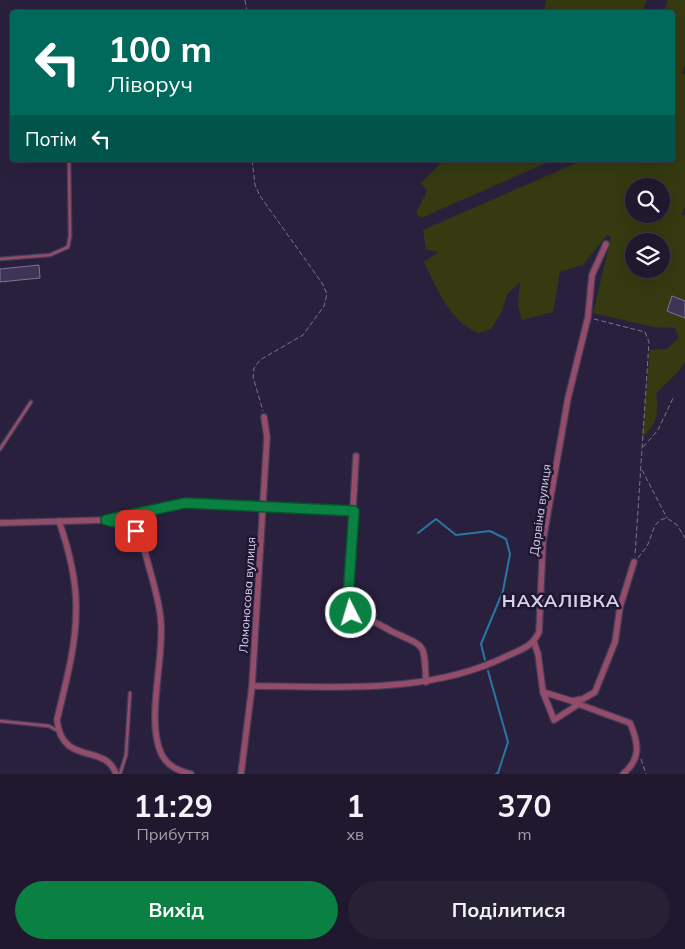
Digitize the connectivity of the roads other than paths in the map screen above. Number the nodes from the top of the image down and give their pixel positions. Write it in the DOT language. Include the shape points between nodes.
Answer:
graph roads {
  1 [pos="69,162"];
  2 [pos="606,244"];
  3 [pos="0,259"];
  4 [pos="31,402"];
  5 [pos="264,417"];
  6 [pos="0,449"];
  7 [pos="356,456"];
  8 [pos="263,506"];
  9 [pos="354,511"];
  10 [pos="106,520"];
  11 [pos="60,522"];
  12 [pos="0,523"];
  13 [pos="634,562"];
  14 [pos="534,642"];
  15 [pos="426,682"];
  16 [pos="252,686"];
  17 [pos="543,692"];
  18 [pos="130,693"];
  19 [pos="572,701"];
  20 [pos="579,704"];
  21 [pos="0,721"];
  22 [pos="58,731"];
  23 [pos="118,774"];
  24 [pos="191,774"];
  25 [pos="241,774"];
  26 [pos="623,774"];
  1 -- 3 [label="lane" via="68,247 50,255"];
  2 -- 14 [label="street, Дарвіна вулиця" via="592,275 588,317 568,398 543,541 539,632"];
  4 -- 6 [label="lane"];
  5 -- 8 [label="street, Ломоносова вулиця" via="267,437"];
  7 -- 9 [label="street"];
  8 -- 9 [label="street"];
  8 -- 10 [label="street" via="185,503"];
  8 -- 16 [label="street, Ломоносова вулиця"];
  9 -- 15 [label="street" via="348,597 351,613 358,619 380,624 420,644 425,654"];
  10 -- 11 [label="street"];
  10 -- 24 [label="street" via="136,531 144,548 162,622 156,739 170,765"];
  11 -- 12 [label="street"];
  11 -- 22 [label="street" via="69,552 76,610 74,643 57,720"];
  13 -- 19 [label="street" via="620,607 616,642 595,692"];
  14 -- 15 [label="street" via="474,671"];
  14 -- 17 [label="street"];
  15 -- 16 [label="street" via="384,687"];
  16 -- 25 [label="street, Ломоносова вулиця"];
  17 -- 19 [label="street"];
  17 -- 20 [label="street" via="554,720"];
  18 -- 23 [label="lane" via="126,755"];
  19 -- 20 [label="street"];
  20 -- 26 [label="street" via="630,723 637,752 634,765"];
  21 -- 22 [label="lane" via="48,726"];
  22 -- 23 [label="street" via="69,747 103,759"];
}
